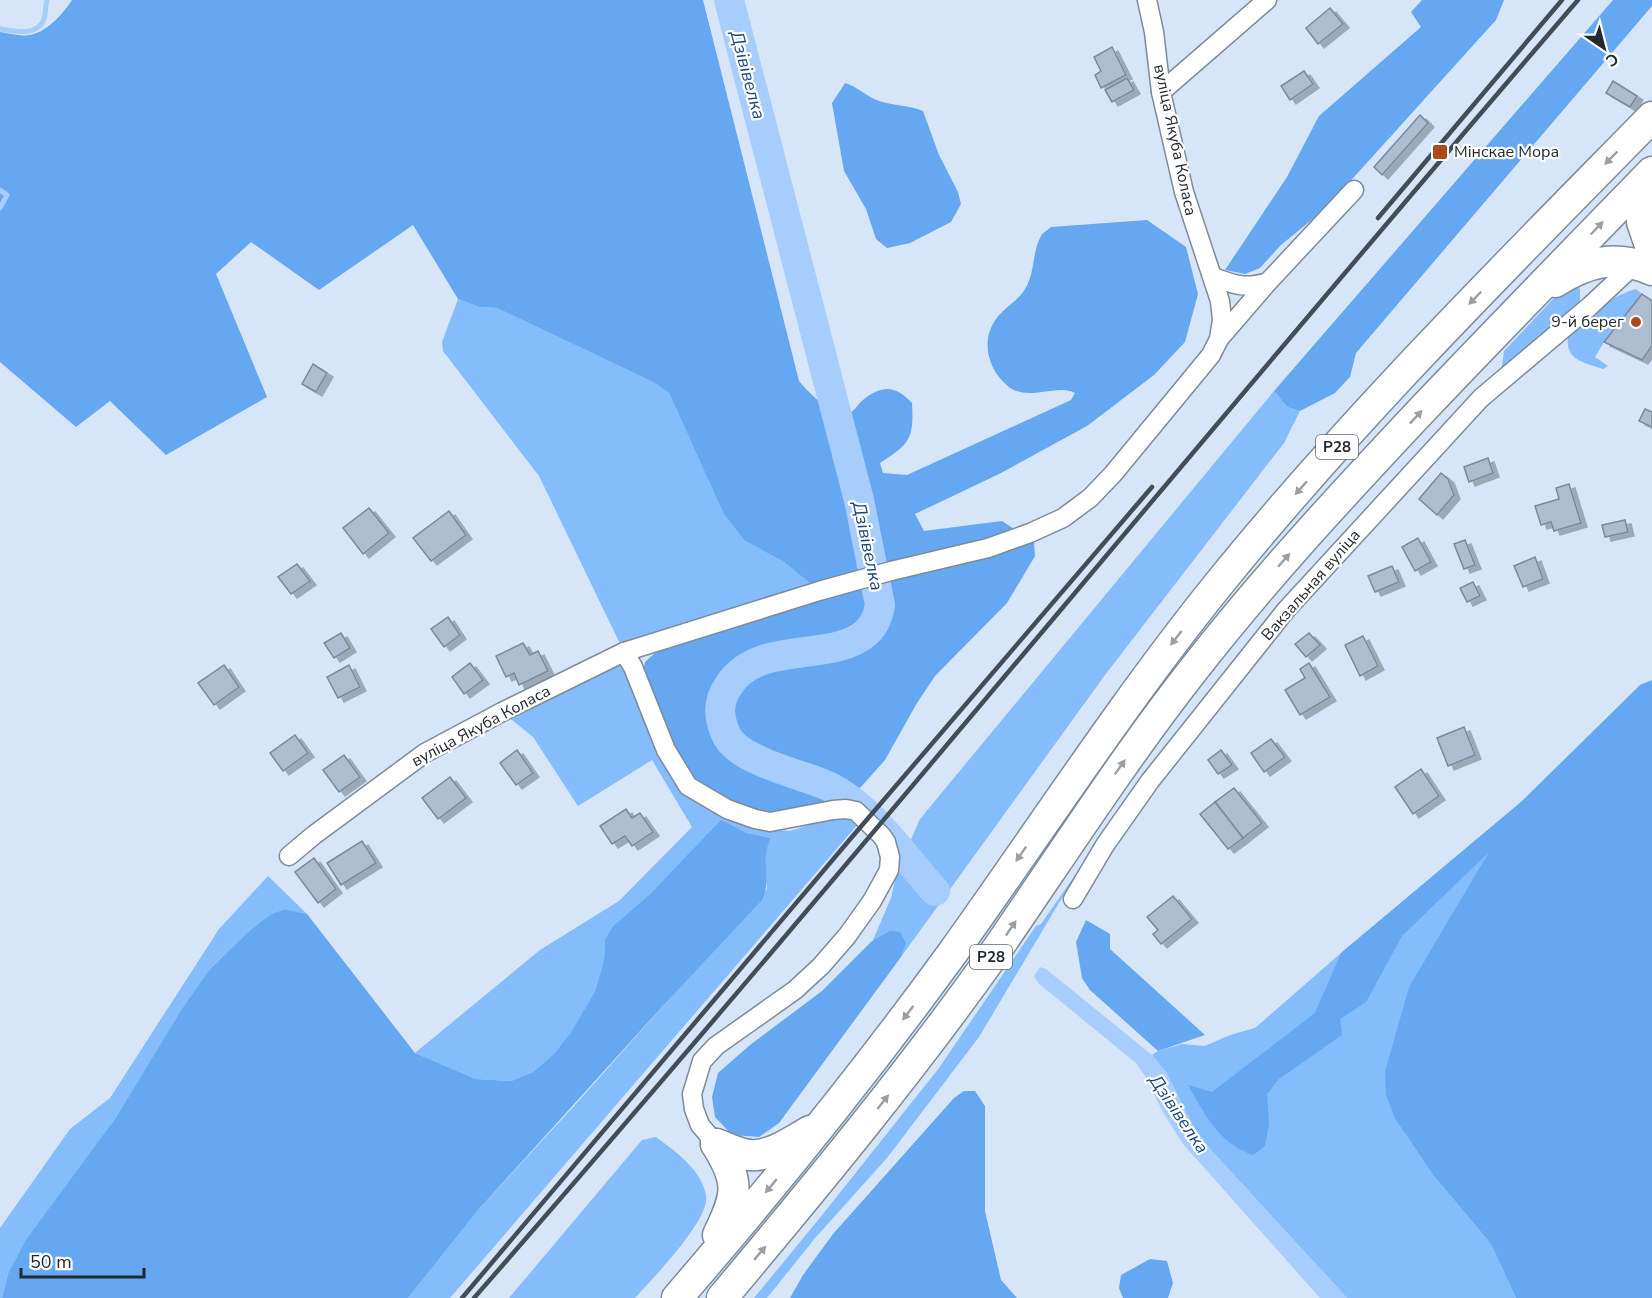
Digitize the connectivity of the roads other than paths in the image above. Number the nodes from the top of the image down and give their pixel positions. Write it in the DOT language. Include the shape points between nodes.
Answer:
graph roads {
  1 [pos="1147,0"];
  2 [pos="1267,0"];
  3 [pos="1161,92"];
  4 [pos="1652,117"];
  5 [pos="1652,172"];
  6 [pos="1354,190"];
  7 [pos="1647,261"];
  8 [pos="1213,277"];
  9 [pos="1268,282"];
  10 [pos="1527,300"];
  11 [pos="1219,339"];
  12 [pos="624,652"];
  13 [pos="289,856"];
  14 [pos="1073,899"];
  15 [pos="822,1125"];
  16 [pos="716,1144"];
  17 [pos="701,1270"];
  18 [pos="677,1298"];
  19 [pos="722,1298"];
  1 -- 3 [label="street, вуліца Якуба Коласа"];
  2 -- 3 [label="street"];
  3 -- 8 [label="street, вуліца Якуба Коласа" via="1184,192"];
  4 -- 15 [label="highway, Р28, one-way" via="1361,420 1219,583 1150,671 951,954"];
  5 -- 7 [label="highway" via="1642,208"];
  10 -- 5 [label="highway, Р28, one-way"];
  6 -- 9 [label="street, вуліца Якуба Коласа"];
  7 -- 10 [label="highway" via="1577,268"];
  7 -- 14 [label="street, Вакзальная вуліца" via="1481,398 1286,610 1150,780"];
  8 -- 9 [label="street" via="1238,286"];
  8 -- 11 [label="street, вуліца Якуба Коласа" via="1222,320"];
  9 -- 11 [label="street, вуліца Якуба Коласа"];
  19 -- 10 [label="highway, Р28, one-way" via="917,1059 991,958 1125,760 1239,612 1349,488"];
  11 -- 12 [label="street, вуліца Якуба Коласа" via="1211,355 1113,474 1063,518 988,548 853,581"];
  12 -- 13 [label="street, вуліца Якуба Коласа" via="425,753"];
  12 -- 16 [label="street" via="666,750 688,786 727,809 770,822 833,810 855,811 882,836 890,857 889,870 878,892 822,966 716,1046 702,1061 692,1094 694,1109 700,1125"];
  15 -- 16 [label="highway" via="775,1150 757,1155"];
  15 -- 17 [label="highway, Р28, one-way"];
  16 -- 17 [label="highway" via="734,1180 733,1199"];
  17 -- 18 [label="highway, Р28"];
}
